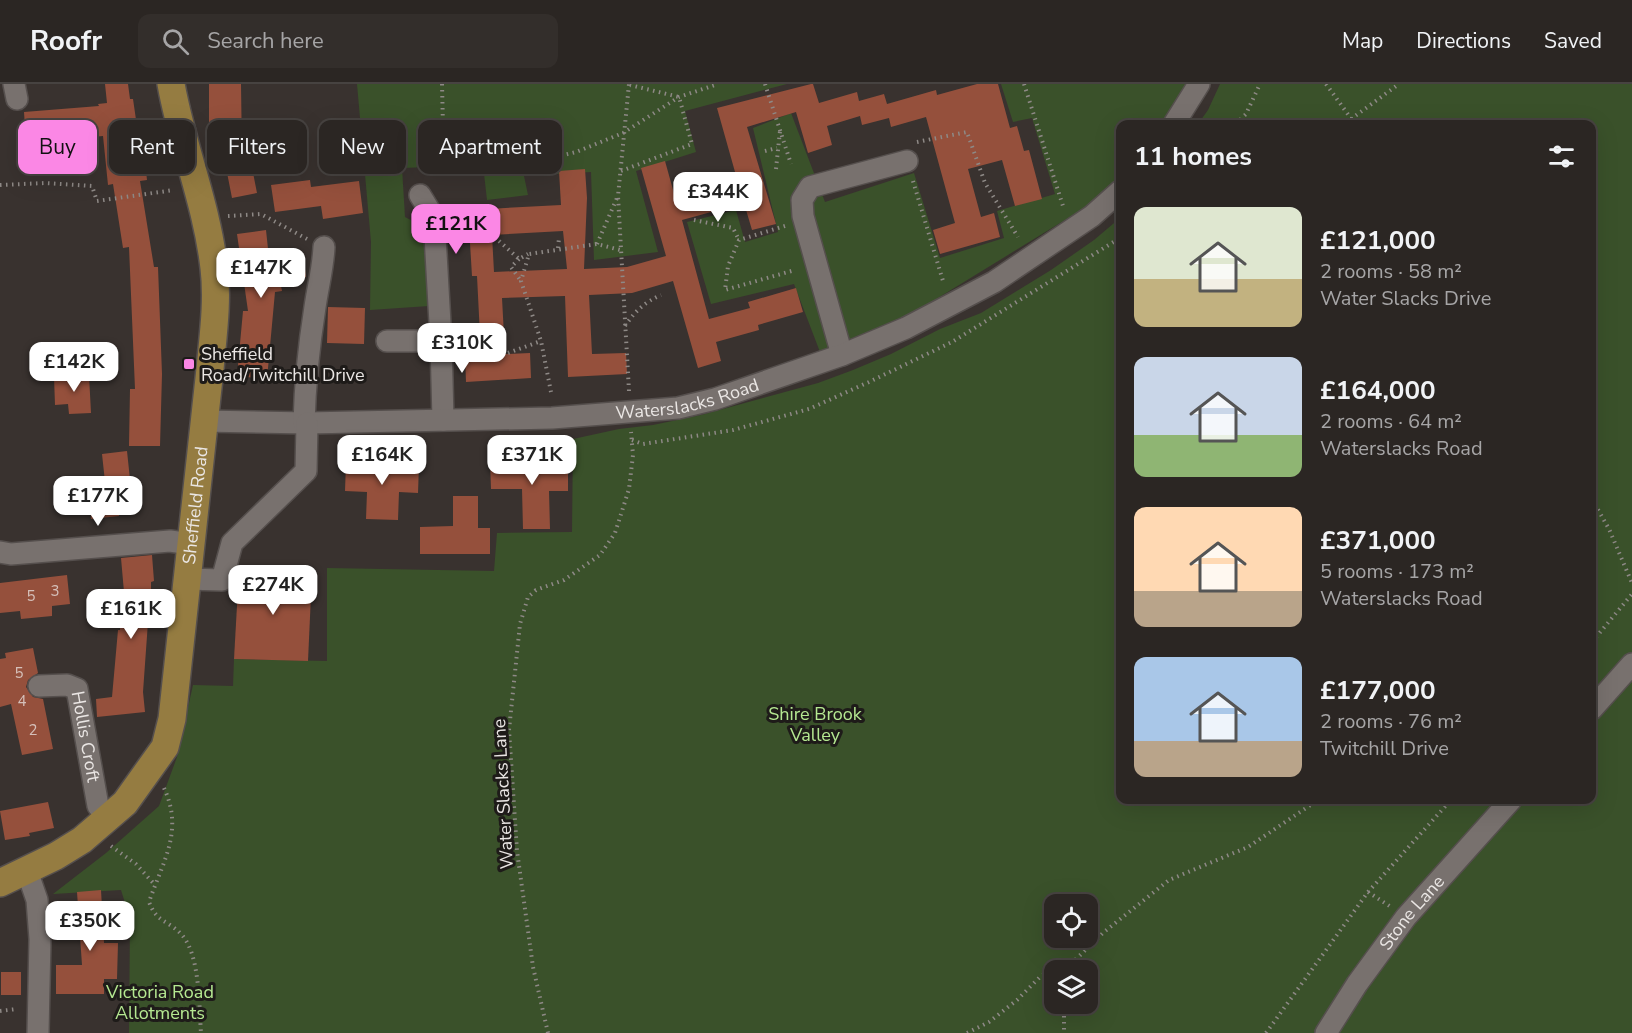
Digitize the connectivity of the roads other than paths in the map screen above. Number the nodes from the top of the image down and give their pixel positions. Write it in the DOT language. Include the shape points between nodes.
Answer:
graph roads {
  1 [pos="171,84"];
  2 [pos="1199,84"];
  3 [pos="1176,120"];
  4 [pos="910,158"];
  5 [pos="420,195"];
  6 [pos="1116,195"];
  7 [pos="324,247"];
  8 [pos="387,341"];
  9 [pos="441,341"];
  10 [pos="842,355"];
  11 [pos="443,420"];
  12 [pos="203,421"];
  13 [pos="305,423"];
  14 [pos="191,544"];
  15 [pos="0,552"];
  16 [pos="186,579"];
  17 [pos="1632,664"];
  18 [pos="39,686"];
  19 [pos="1596,704"];
  20 [pos="1507,804"];
  21 [pos="109,831"];
  22 [pos="27,871"];
  23 [pos="0,883"];
  24 [pos="38,1033"];
  25 [pos="1326,1033"];
  1 -- 12 [label="main road, Sheffield Road" via="214,268 210,369"];
  2 -- 3 [label="street"];
  4 -- 10 [label="street" via="810,187 802,200 803,216"];
  5 -- 9 [label="street" via="434,218"];
  6 -- 10 [label="street, Waterslacks Road" via="1092,216 994,282 906,328"];
  7 -- 13 [label="street" via="306,371"];
  8 -- 9 [label="street"];
  9 -- 11 [label="street"];
  10 -- 11 [label="street, Waterslacks Road" via="678,408 552,418"];
  11 -- 13 [label="street, Waterslacks Road"];
  12 -- 13 [label="street, Waterslacks Road"];
  12 -- 14 [label="main road, Sheffield Road"];
  13 -- 16 [label="street" via="306,471 232,543 222,580"];
  14 -- 15 [label="street" via="170,541"];
  14 -- 16 [label="main road, Sheffield Road"];
  16 -- 21 [label="main road, Sheffield Road" via="172,719 165,747"];
  17 -- 19 [label="street"];
  18 -- 21 [label="street, Hollis Croft" via="67,685 77,689 98,806"];
  20 -- 25 [label="street, Stone Lane" via="1406,917"];
  21 -- 22 [label="main road, Sheffield Road" via="82,840"];
  22 -- 23 [label="main road, Sheffield Road"];
  22 -- 24 [label="street" via="37,900 40,939"];
}
